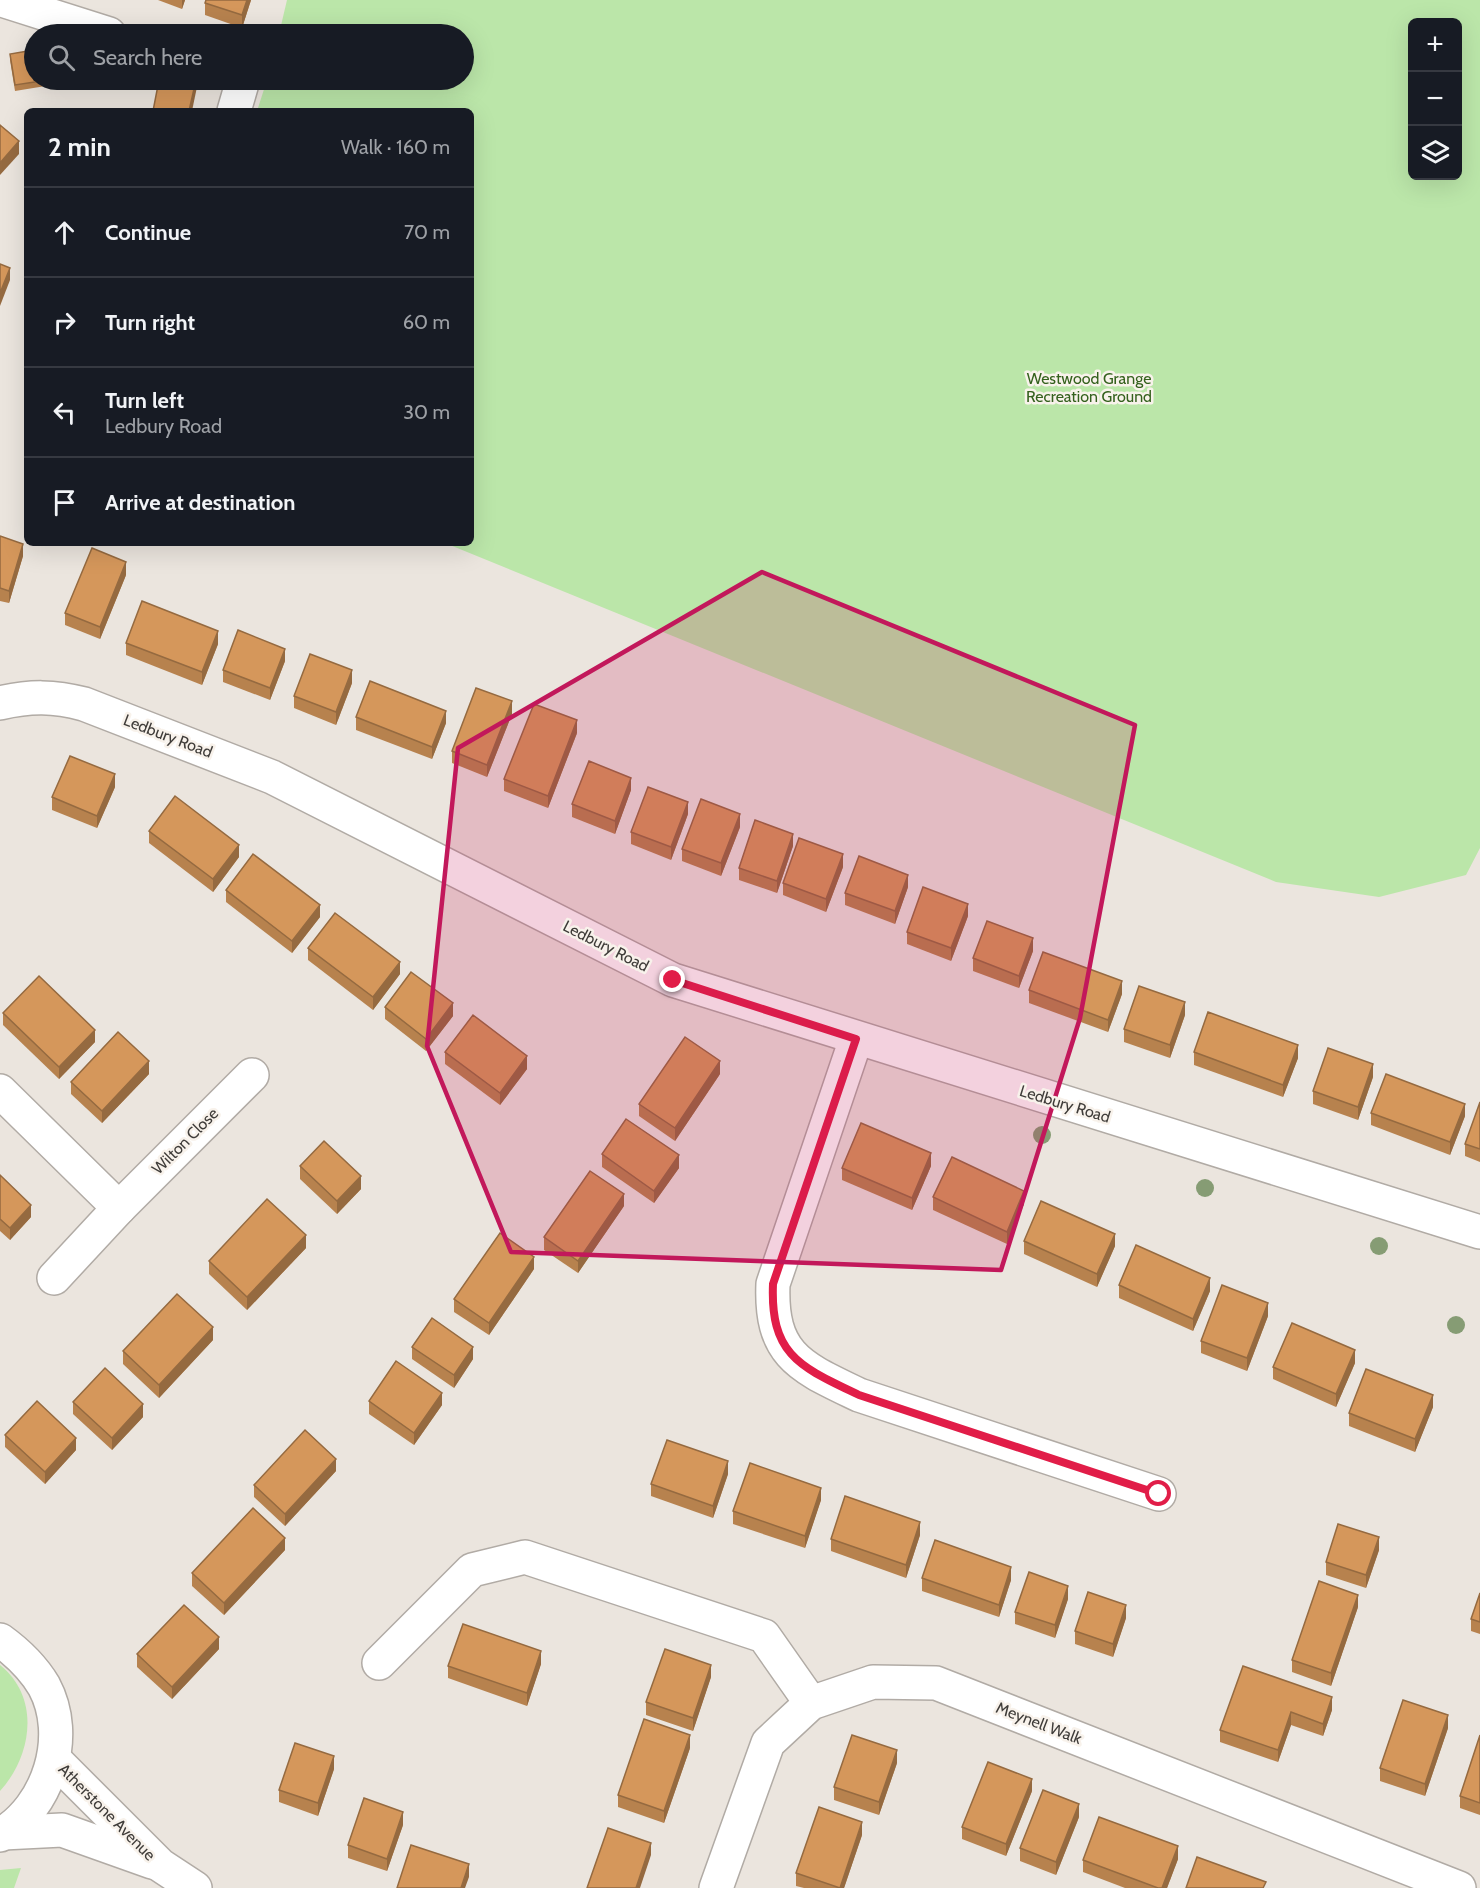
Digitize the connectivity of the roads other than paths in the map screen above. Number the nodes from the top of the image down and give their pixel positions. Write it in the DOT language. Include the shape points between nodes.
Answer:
graph roads {
  1 [pos="2,0"];
  2 [pos="78,24"];
  3 [pos="240,90"];
  4 [pos="235,108"];
  5 [pos="14,700"];
  6 [pos="856,1039"];
  7 [pos="252,1075"];
  8 [pos="0,1091"];
  9 [pos="118,1208"];
  10 [pos="1480,1232"];
  11 [pos="54,1278"];
  12 [pos="1159,1494"];
  13 [pos="0,1640"];
  14 [pos="379,1663"];
  15 [pos="810,1703"];
  16 [pos="55,1760"];
  17 [pos="2,1834"];
  18 [pos="160,1864"];
  19 [pos="195,1888"];
  20 [pos="716,1888"];
  21 [pos="1459,1888"];
  1 -- 2 [label="street"];
  3 -- 4 [label="street"];
  5 -- 6 [label="street, Ledbury Road" via="59,697 84,704 272,777 673,980"];
  6 -- 10 [label="street, Ledbury Road"];
  6 -- 12 [label="street" via="773,1284 772,1313 782,1345 815,1373 859,1395"];
  7 -- 9 [label="street, Wilton Close"];
  8 -- 9 [label="street"];
  9 -- 11 [label="street, Wilton Close"];
  13 -- 16 [label="street" via="25,1659 45,1688 55,1721"];
  14 -- 15 [label="street" via="472,1570 525,1557 764,1636"];
  15 -- 20 [label="street, Meynell Walk" via="768,1743"];
  15 -- 21 [label="street, Meynell Walk" via="873,1682 936,1683"];
  16 -- 17 [label="street" via="46,1784 29,1809"];
  16 -- 18 [label="street, Atherstone Avenue"];
  17 -- 18 [label="street, Atherstone Avenue" via="62,1830"];
  18 -- 19 [label="street, Atherstone Avenue"];
}
